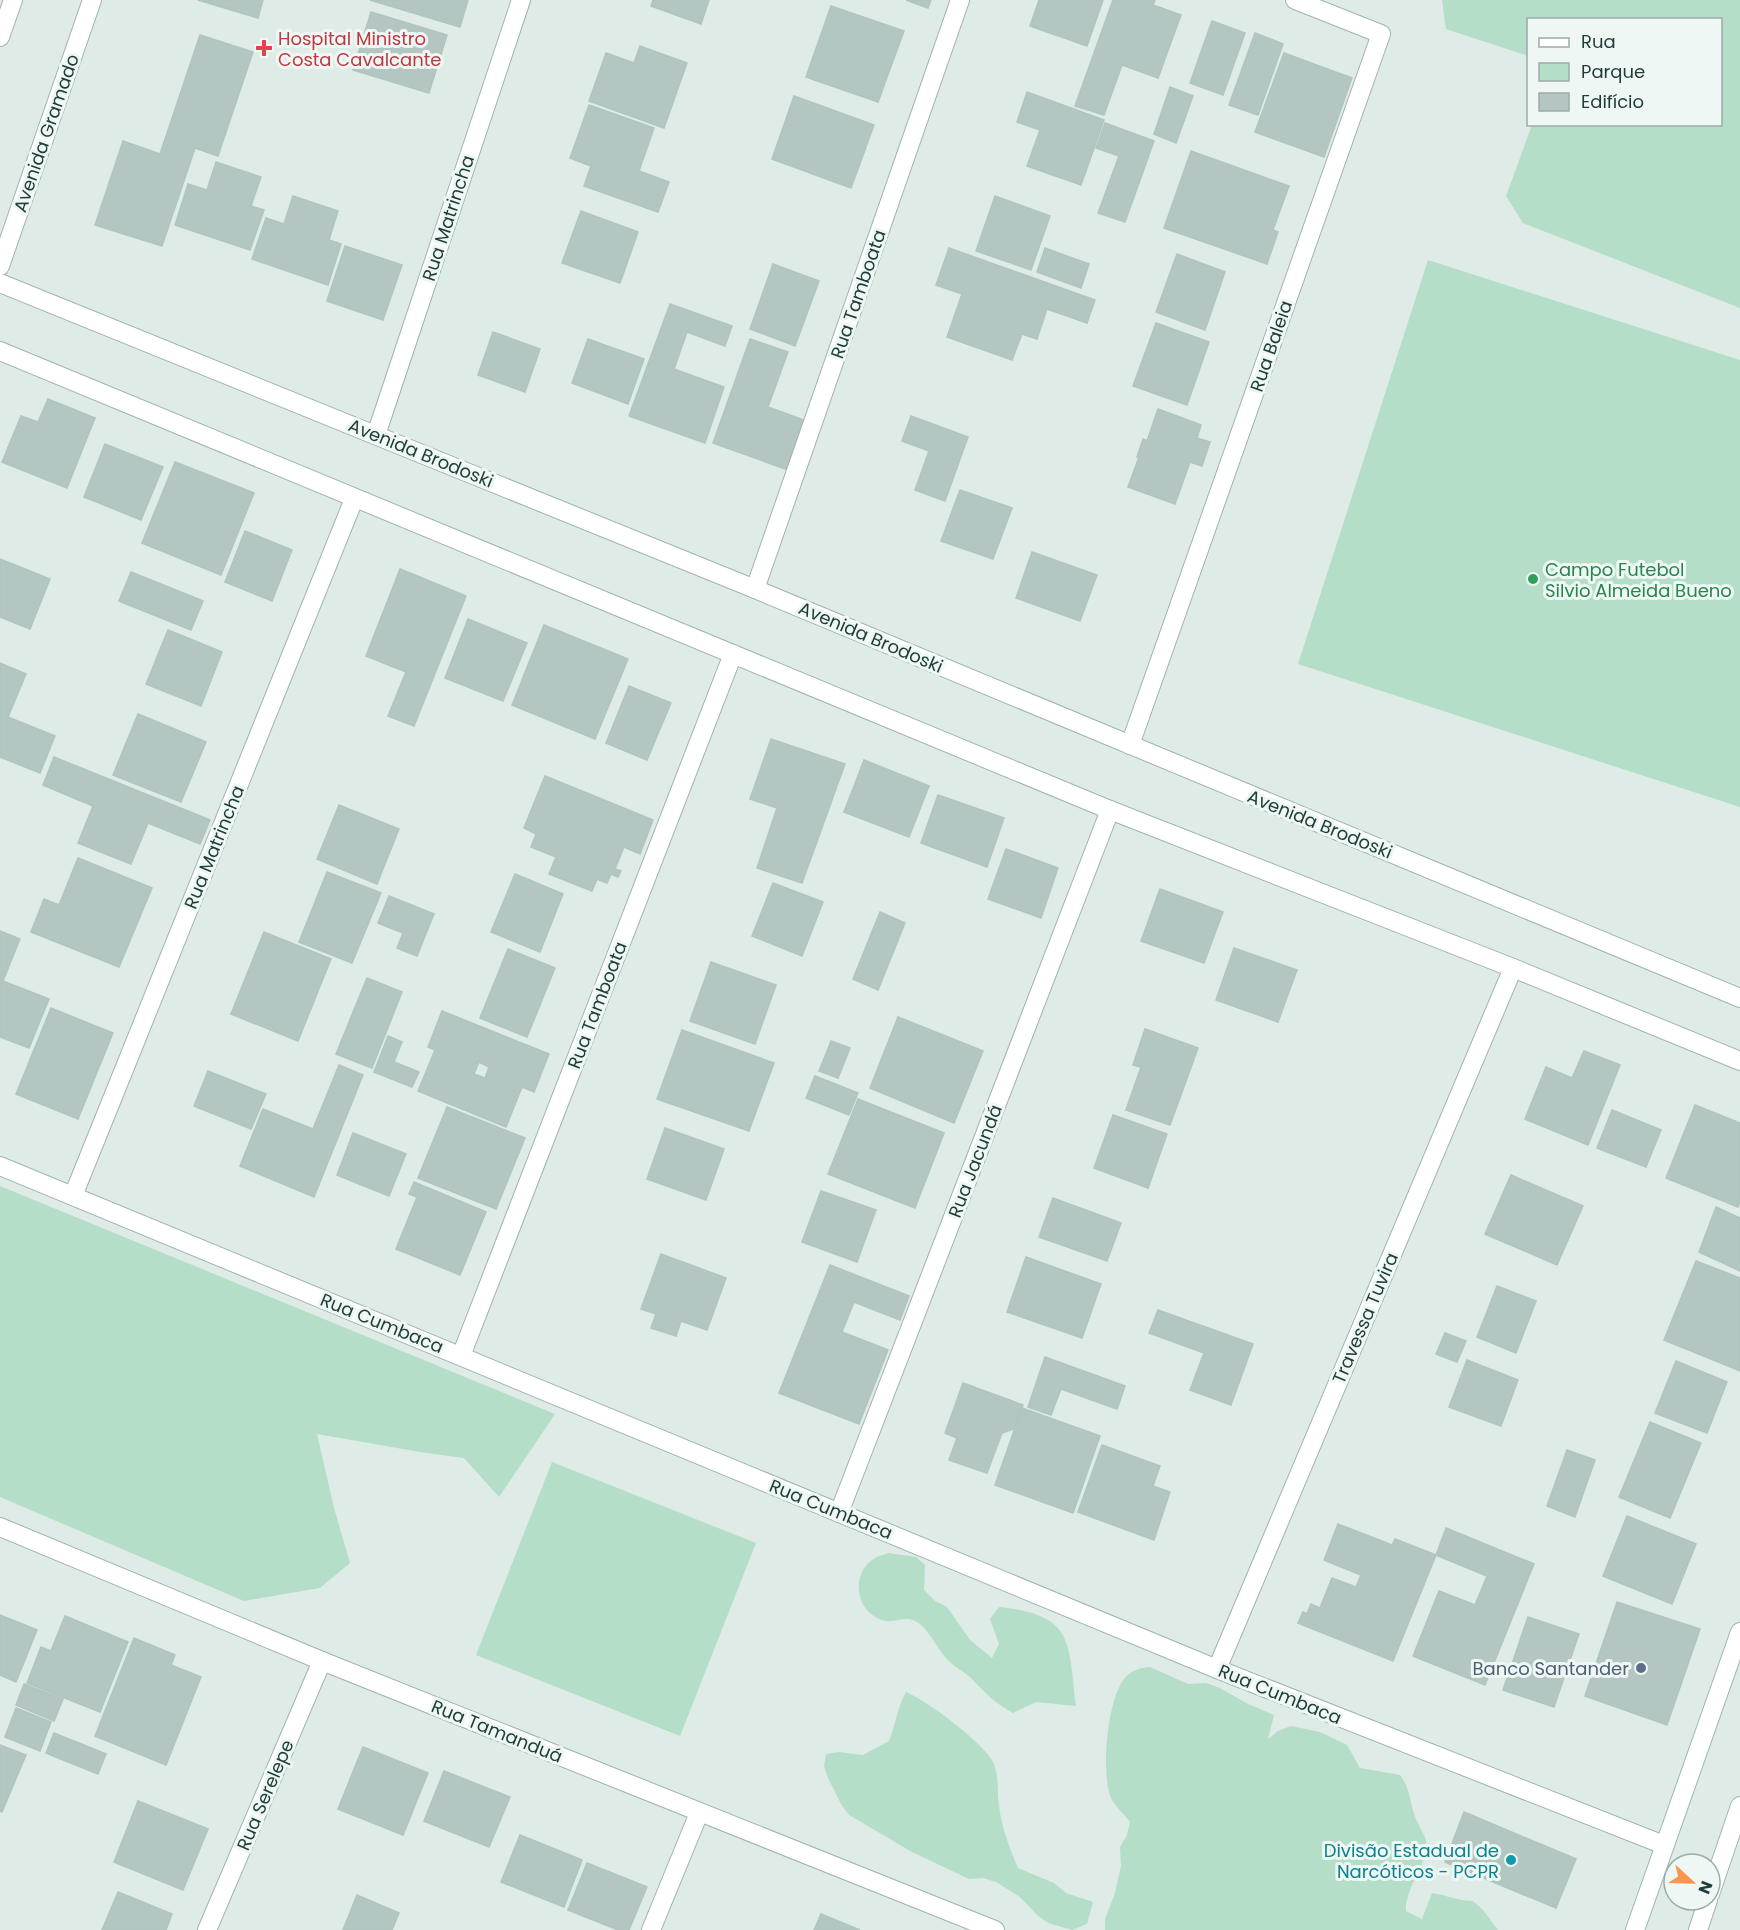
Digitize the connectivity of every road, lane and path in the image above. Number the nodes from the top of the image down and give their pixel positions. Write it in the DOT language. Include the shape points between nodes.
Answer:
graph roads {
  1 [pos="13,0"];
  2 [pos="92,0"];
  3 [pos="521,0"];
  4 [pos="960,0"];
  5 [pos="1295,0"];
  6 [pos="0,37"];
  7 [pos="0,266"];
  8 [pos="0,283"];
  9 [pos="0,351"];
  10 [pos="376,435"];
  11 [pos="354,499"];
  12 [pos="755,589"];
  13 [pos="733,654"];
  14 [pos="1130,745"];
  15 [pos="1110,810"];
  16 [pos="1512,968"];
  17 [pos="1740,998"];
  18 [pos="1740,1061"];
  19 [pos="0,1166"];
  20 [pos="73,1196"];
  21 [pos="461,1356"];
  22 [pos="839,1512"];
  23 [pos="0,1527"];
  24 [pos="1740,1632"];
  25 [pos="322,1661"];
  26 [pos="1217,1669"];
  27 [pos="1740,1806"];
  28 [pos="699,1813"];
  29 [pos="1664,1845"];
  30 [pos="1722,1859"];
  31 [pos="1704,1912"];
  32 [pos="207,1930"];
  33 [pos="651,1930"];
  34 [pos="995,1930"];
  35 [pos="1635,1930"];
  36 [pos="1698,1930"];
  1 -- 6 [label="street"];
  2 -- 7 [label="street, Avenida Gramado"];
  3 -- 10 [label="street, Rua Matrincha"];
  4 -- 12 [label="street, Rua Tamboata"];
  5 -- 14 [label="street, Rua Baleia" via="1381,34"];
  8 -- 10 [label="street, Avenida Brodoski"];
  9 -- 11 [label="street"];
  10 -- 12 [label="street, Avenida Brodoski"];
  11 -- 13 [label="street"];
  11 -- 20 [label="street, Rua Matrincha"];
  12 -- 14 [label="street, Avenida Brodoski"];
  13 -- 15 [label="street"];
  13 -- 21 [label="street, Rua Tamboata"];
  14 -- 17 [label="street, Avenida Brodoski"];
  15 -- 16 [label="street"];
  15 -- 22 [label="street, Rua Jacundá"];
  16 -- 18 [label="street"];
  16 -- 26 [label="street, Travessa Tuvira"];
  19 -- 20 [label="street, Rua Cumbaca"];
  20 -- 21 [label="street, Rua Cumbaca"];
  21 -- 22 [label="street, Rua Cumbaca"];
  22 -- 26 [label="street, Rua Cumbaca"];
  23 -- 25 [label="street, Rua Tamanduá"];
  24 -- 29 [label="street"];
  25 -- 28 [label="street, Rua Tamanduá"];
  25 -- 32 [label="street, Rua Serelepe"];
  26 -- 29 [label="street, Rua Cumbaca"];
  27 -- 30 [label="street"];
  28 -- 33 [label="street"];
  28 -- 34 [label="street, Rua Tamanduá"];
  29 -- 35 [label="street"];
  31 -- 36 [label="street"];
}
